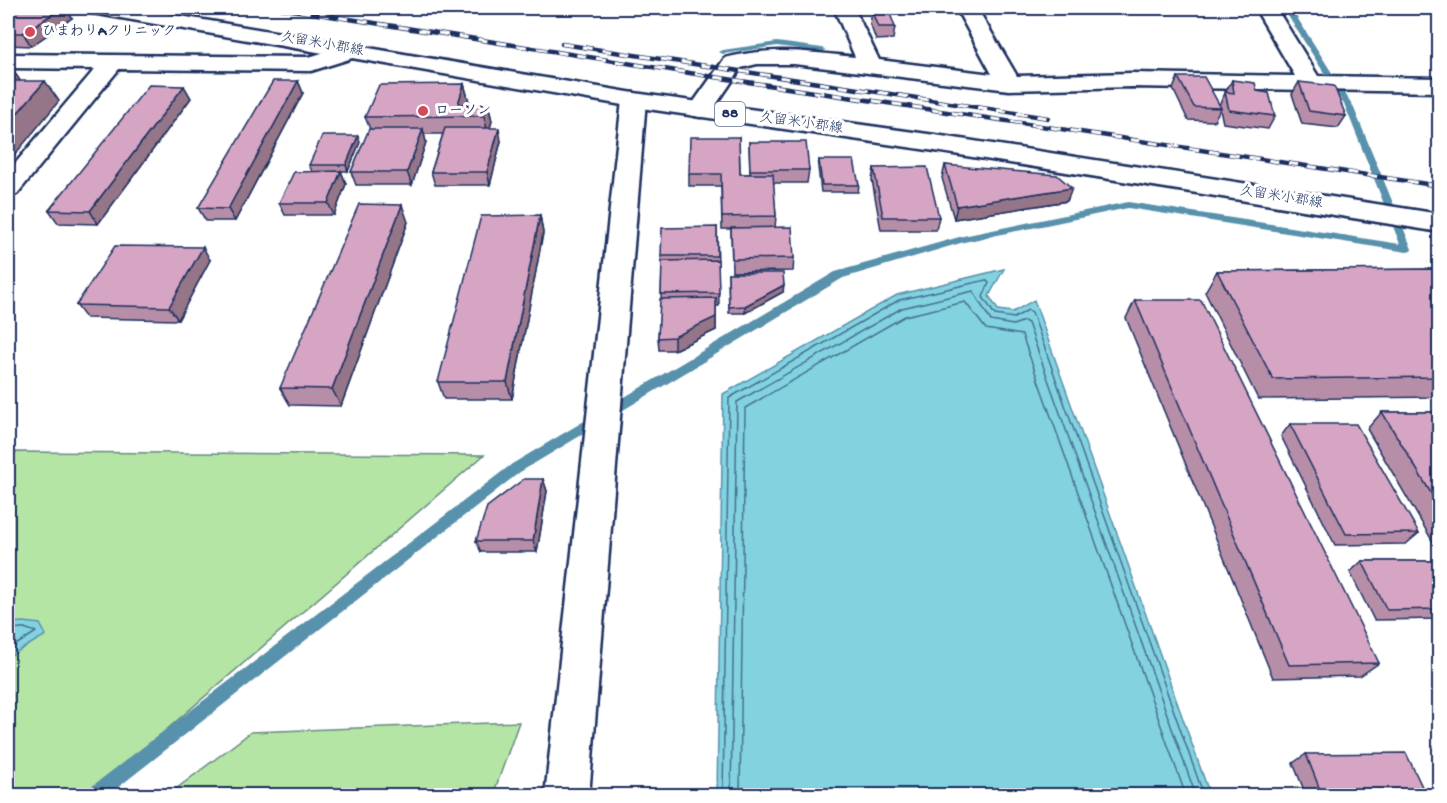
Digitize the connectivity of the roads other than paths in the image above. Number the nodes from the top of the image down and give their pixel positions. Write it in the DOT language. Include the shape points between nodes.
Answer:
graph roads {
  1 [pos="103,8"];
  2 [pos="844,8"];
  3 [pos="967,8"];
  4 [pos="1266,8"];
  5 [pos="354,51"];
  6 [pos="8,60"];
  7 [pos="112,62"];
  8 [pos="870,65"];
  9 [pos="1009,83"];
  10 [pos="1312,85"];
  11 [pos="1440,85"];
  12 [pos="634,100"];
  13 [pos="700,110"];
  14 [pos="8,188"];
  15 [pos="1438,223"];
  16 [pos="567,795"];
  1 -- 5 [label="street, 久留米小郡線 / 88"];
  2 -- 8 [label="street"];
  3 -- 9 [label="street"];
  4 -- 10 [label="street"];
  5 -- 7 [label="street" via="311,64"];
  5 -- 12 [label="street, 久留米小郡線 / 88"];
  6 -- 7 [label="street"];
  7 -- 14 [label="street"];
  8 -- 9 [label="street"];
  8 -- 13 [label="street" via="794,57 757,57 733,63"];
  9 -- 10 [label="street" via="1121,80"];
  10 -- 11 [label="street"];
  12 -- 13 [label="street, 久留米小郡線 / 88"];
  12 -- 16 [label="street"];
  13 -- 15 [label="street, 久留米小郡線 / 88"];
}
